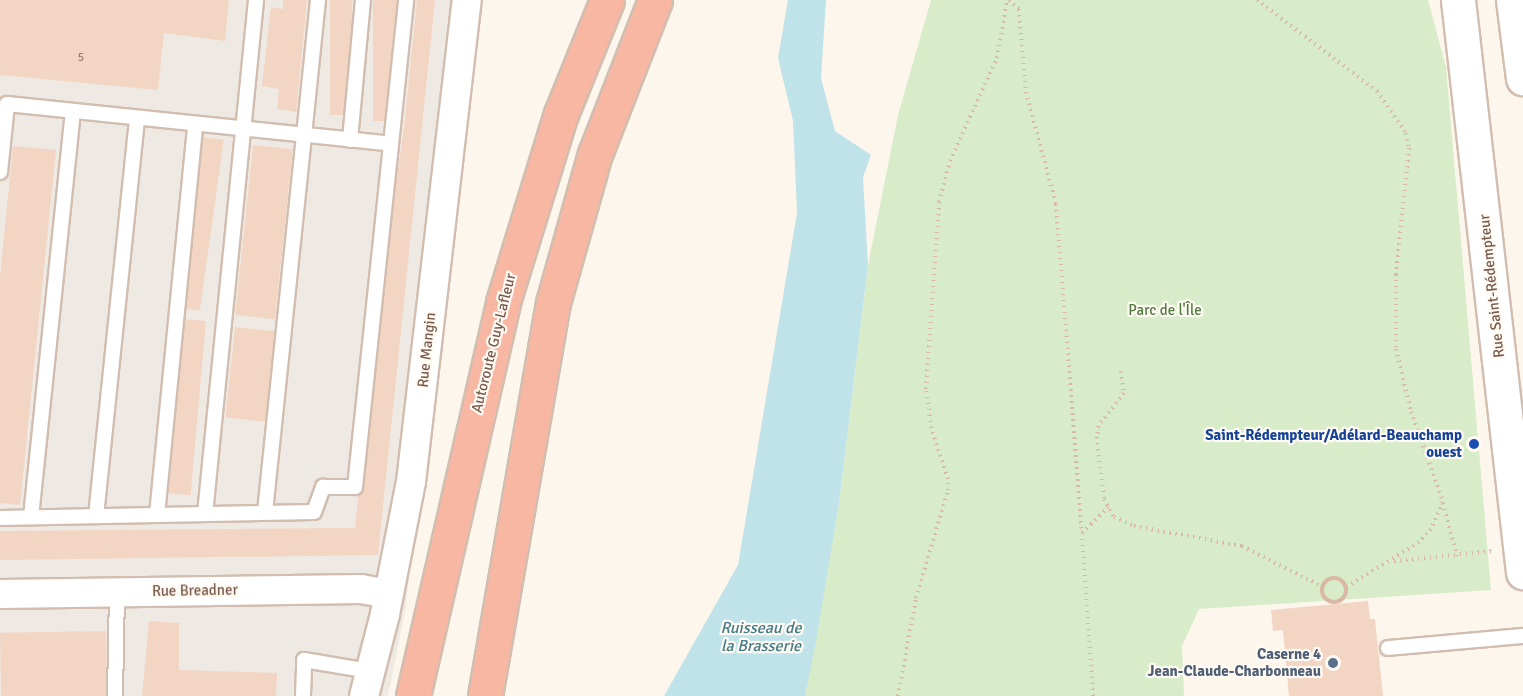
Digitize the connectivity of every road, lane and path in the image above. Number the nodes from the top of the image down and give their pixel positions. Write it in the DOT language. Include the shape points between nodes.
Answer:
graph roads {
  1 [pos="256,0"];
  2 [pos="318,0"];
  3 [pos="363,0"];
  4 [pos="406,0"];
  5 [pos="467,0"];
  6 [pos="607,0"];
  7 [pos="655,0"];
  8 [pos="1008,0"];
  9 [pos="1257,0"];
  10 [pos="1458,0"];
  11 [pos="1514,0"];
  12 [pos="1523,78"];
  13 [pos="73,111"];
  14 [pos="136,118"];
  15 [pos="195,124"];
  16 [pos="243,129"];
  17 [pos="304,135"];
  18 [pos="350,140"];
  19 [pos="392,144"];
  20 [pos="0,172"];
  21 [pos="1121,371"];
  22 [pos="1443,502"];
  23 [pos="1108,507"];
  24 [pos="265,513"];
  25 [pos="205,514"];
  26 [pos="157,515"];
  27 [pos="96,516"];
  28 [pos="31,517"];
  29 [pos="0,518"];
  30 [pos="1082,533"];
  31 [pos="1457,556"];
  32 [pos="1522,560"];
  33 [pos="1394,561"];
  34 [pos="1323,587"];
  35 [pos="1346,587"];
  36 [pos="117,592"];
  37 [pos="0,594"];
  38 [pos="389,594"];
  39 [pos="1523,636"];
  40 [pos="1388,648"];
  41 [pos="367,683"];
  42 [pos="115,696"];
  43 [pos="303,696"];
  44 [pos="413,696"];
  45 [pos="485,696"];
  46 [pos="898,696"];
  47 [pos="1093,696"];
  1 -- 16 [label="lane"];
  2 -- 17 [label="lane"];
  3 -- 18 [label="lane"];
  4 -- 19 [label="lane"];
  5 -- 38 [label="street, Rue Mangin" via="414,455"];
  6 -- 44 [label="highway, Autoroute Guy-Lafleur" via="561,114 513,264"];
  7 -- 45 [label="highway" via="598,146 553,303"];
  8 -- 30 [label="path" via="1019,9 1026,92 1056,204"];
  8 -- 46 [label="path" via="997,58 950,161 937,211 926,389 931,428 948,490 916,598"];
  9 -- 22 [label="path" via="1364,80 1406,134 1409,166 1396,274 1396,349 1411,412"];
  10 -- 32 [label="main road, Rue Saint-Rédempteur"];
  11 -- 12 [label="main road"];
  13 -- 14 [label="lane"];
  13 -- 20 [label="lane" via="7,104"];
  13 -- 28 [label="lane"];
  14 -- 15 [label="lane"];
  14 -- 27 [label="lane"];
  15 -- 16 [label="lane"];
  15 -- 26 [label="lane"];
  16 -- 17 [label="lane"];
  16 -- 25 [label="lane"];
  17 -- 18 [label="lane"];
  17 -- 24 [label="lane"];
  18 -- 19 [label="lane"];
  19 -- 24 [label="lane" via="355,487 323,487 314,512"];
  21 -- 23 [label="path" via="1124,393 1098,426 1097,436"];
  22 -- 31 [label="path"];
  22 -- 33 [label="path" via="1431,529"];
  23 -- 30 [label="path"];
  23 -- 34 [label="path" via="1114,517 1134,526 1242,546"];
  24 -- 25 [label="lane"];
  25 -- 26 [label="lane"];
  26 -- 27 [label="lane"];
  27 -- 28 [label="lane"];
  28 -- 29 [label="lane"];
  30 -- 47 [label="path"];
  31 -- 32 [label="path"];
  31 -- 33 [label="path"];
  33 -- 35 [label="path"];
  34 -- 35 [label="path" via="1331,578"];
  34 -- 35 [label="path" via="1326,598 1334,602 1344,596"];
  36 -- 37 [label="street, Rue Breadner"];
  36 -- 38 [label="street, Rue Breadner" via="361,589"];
  36 -- 42 [label="lane"];
  38 -- 41 [label="street, Rue Mangin"];
  39 -- 40 [label="lane"];
  41 -- 43 [label="lane" via="304,660"];
}
